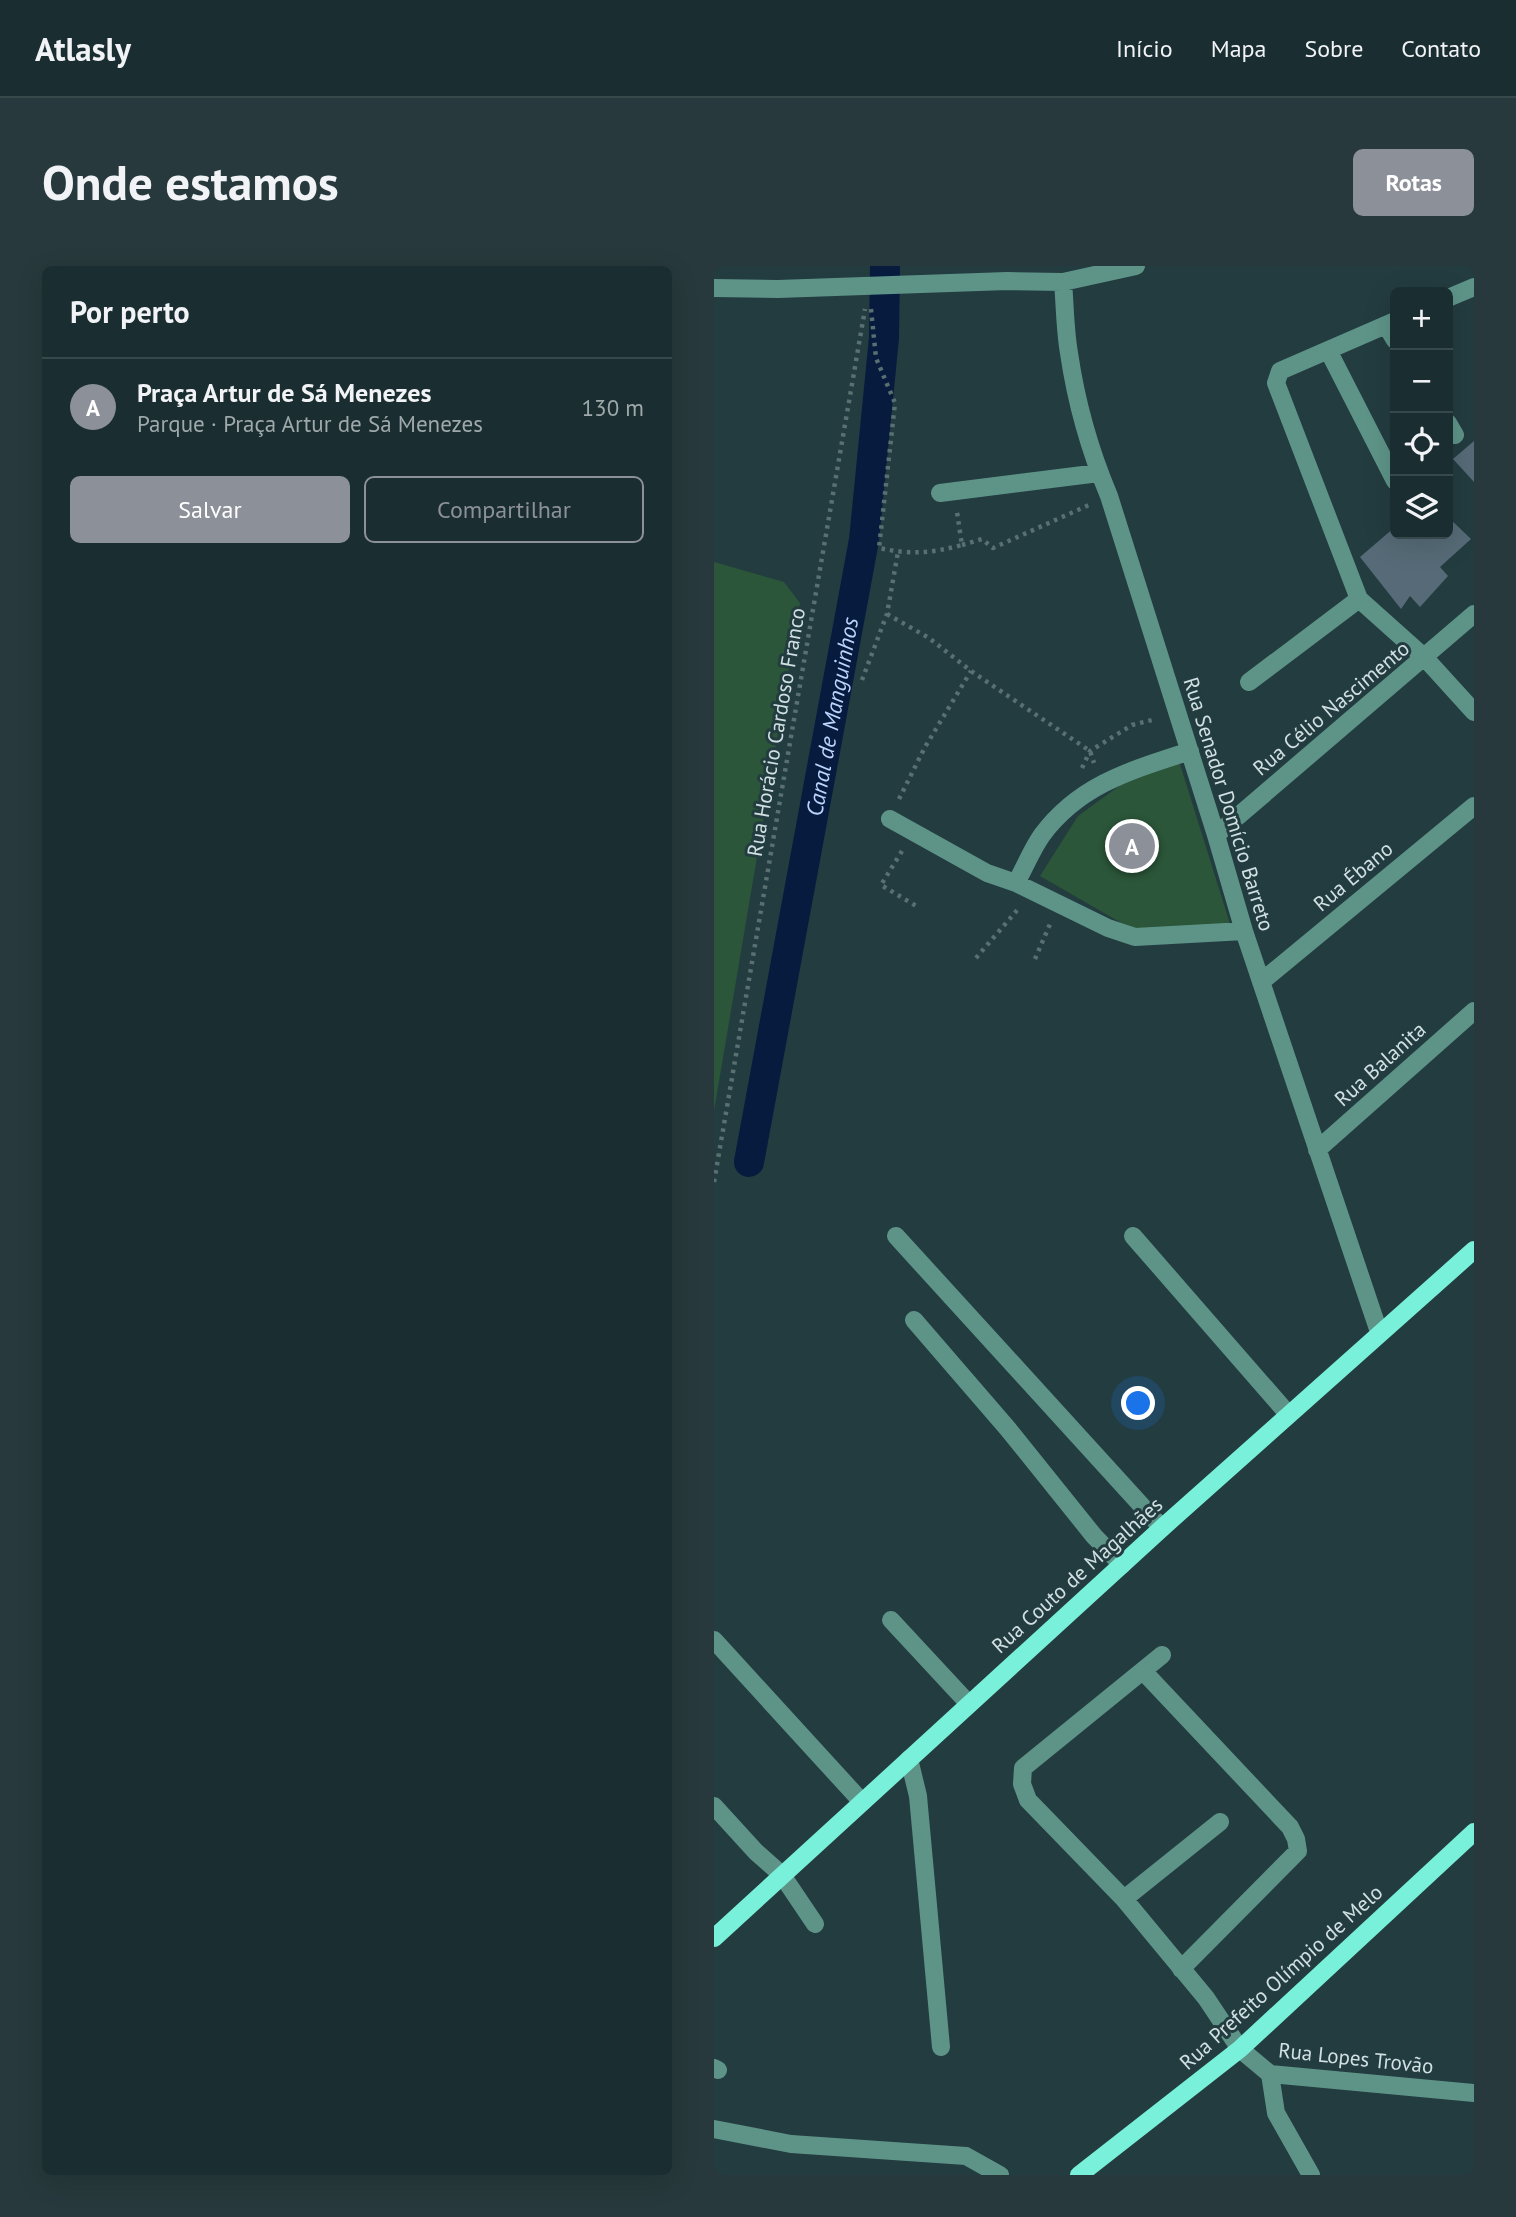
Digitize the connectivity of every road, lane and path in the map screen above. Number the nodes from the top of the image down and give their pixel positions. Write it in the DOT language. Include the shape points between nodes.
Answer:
graph roads {
  1 [pos="1136,266"];
  2 [pos="1063,282"];
  3 [pos="876,287"];
  4 [pos="714,288"];
  5 [pos="1472,291"];
  6 [pos="1453,297"];
  7 [pos="1390,329"];
  8 [pos="1328,350"];
  9 [pos="1099,472"];
  10 [pos="1392,476"];
  11 [pos="947,492"];
  12 [pos="1109,496"];
  13 [pos="962,545"];
  14 [pos="898,552"];
  15 [pos="1359,599"];
  16 [pos="887,614"];
  17 [pos="1474,614"];
  18 [pos="1424,658"];
  19 [pos="971,671"];
  20 [pos="862,680"];
  21 [pos="1249,682"];
  22 [pos="1474,712"];
  23 [pos="1178,713"];
  24 [pos="1090,751"];
  25 [pos="1189,751"];
  26 [pos="1079,775"];
  27 [pos="1102,783"];
  28 [pos="1474,806"];
  29 [pos="890,819"];
  30 [pos="913,832"];
  31 [pos="1216,835"];
  32 [pos="1016,883"];
  33 [pos="1033,891"];
  34 [pos="1059,904"];
  35 [pos="918,907"];
  36 [pos="1244,931"];
  37 [pos="976,958"];
  38 [pos="1035,959"];
  39 [pos="1261,982"];
  40 [pos="1474,1011"];
  41 [pos="1317,1150"];
  42 [pos="714,1182"];
  43 [pos="896,1236"];
  44 [pos="1133,1236"];
  45 [pos="1474,1250"];
  46 [pos="914,1320"];
  47 [pos="1379,1332"];
  48 [pos="1288,1414"];
  49 [pos="1162,1528"];
  50 [pos="1122,1565"];
  51 [pos="891,1620"];
  52 [pos="714,1640"];
  53 [pos="1162,1655"];
  54 [pos="1143,1671"];
  55 [pos="969,1704"];
  56 [pos="909,1759"];
  57 [pos="862,1802"];
  58 [pos="714,1806"];
  59 [pos="1220,1822"];
  60 [pos="1474,1832"];
  61 [pos="782,1875"];
  62 [pos="1124,1899"];
  63 [pos="815,1924"];
  64 [pos="714,1938"];
  65 [pos="1181,1969"];
  66 [pos="941,2047"];
  67 [pos="1240,2049"];
  68 [pos="1270,2074"];
  69 [pos="1474,2093"];
  70 [pos="714,2129"];
  71 [pos="1090,2172"];
  72 [pos="1000,2175"];
  73 [pos="1311,2175"];
  1 -- 2 [label="street"];
  2 -- 3 [label="street"];
  2 -- 9 [label="street, Rua Senador Domício Barreto" via="1068,352"];
  3 -- 4 [label="street"];
  3 -- 14 [label="path" via="876,358 895,403 878,548"];
  3 -- 42 [label="path, Rua Horácio Cardoso Franco"];
  5 -- 6 [label="street"];
  7 -- 8 [label="street"];
  8 -- 10 [label="street"];
  8 -- 15 [label="street" via="1280,371 1276,383"];
  9 -- 11 [label="street"];
  9 -- 12 [label="street, Rua Senador Domício Barreto"];
  11 -- 13 [label="path"];
  12 -- 13 [label="path" via="993,548 982,539"];
  12 -- 23 [label="street, Rua Senador Domício Barreto"];
  13 -- 14 [label="path" via="932,553"];
  14 -- 16 [label="path"];
  15 -- 18 [label="street"];
  15 -- 21 [label="street"];
  16 -- 19 [label="path" via="929,638"];
  16 -- 20 [label="path"];
  17 -- 18 [label="street, Rua Célio Nascimento"];
  18 -- 22 [label="street"];
  18 -- 31 [label="street, Rua Célio Nascimento"];
  19 -- 24 [label="path"];
  19 -- 29 [label="path" via="925,747"];
  23 -- 24 [label="path" via="1132,725"];
  23 -- 25 [label="street, Rua Senador Domício Barreto"];
  24 -- 26 [label="path"];
  24 -- 27 [label="path"];
  25 -- 27 [label="street"];
  25 -- 31 [label="street, Rua Senador Domício Barreto"];
  27 -- 32 [label="street" via="1063,810 1041,836"];
  28 -- 39 [label="street, Rua Ébano"];
  29 -- 30 [label="street"];
  30 -- 32 [label="street" via="987,873"];
  30 -- 35 [label="path" via="881,885"];
  31 -- 36 [label="street, Rua Senador Domício Barreto"];
  32 -- 33 [label="street"];
  33 -- 34 [label="street"];
  33 -- 37 [label="path"];
  34 -- 36 [label="street" via="1135,937"];
  34 -- 38 [label="path"];
  36 -- 39 [label="street, Rua Senador Domício Barreto"];
  39 -- 41 [label="street, Rua Senador Domício Barreto"];
  40 -- 41 [label="street, Rua Balanita"];
  41 -- 47 [label="street, Rua Senador Domício Barreto"];
  43 -- 49 [label="street"];
  44 -- 48 [label="street"];
  45 -- 47 [label="main road, Rua Couto de Magalhães"];
  46 -- 50 [label="street"];
  47 -- 48 [label="main road, Rua Couto de Magalhães"];
  48 -- 49 [label="main road, Rua Couto de Magalhães"];
  49 -- 50 [label="main road, Rua Couto de Magalhães"];
  50 -- 55 [label="main road, Rua Couto de Magalhães"];
  51 -- 55 [label="street"];
  52 -- 57 [label="street"];
  53 -- 54 [label="street"];
  54 -- 62 [label="street, Rua Lopes Trovão" via="1023,1768 1028,1800"];
  54 -- 65 [label="street" via="1290,1827 1298,1852"];
  55 -- 56 [label="main road, Rua Couto de Magalhães"];
  56 -- 57 [label="main road, Rua Couto de Magalhães"];
  56 -- 66 [label="street" via="918,1797"];
  57 -- 61 [label="main road, Rua Couto de Magalhães"];
  58 -- 61 [label="street"];
  59 -- 62 [label="street"];
  60 -- 67 [label="main road, Rua Prefeito Olímpio de Melo"];
  61 -- 63 [label="street"];
  61 -- 64 [label="main road, Rua Couto de Magalhães"];
  62 -- 65 [label="street, Rua Lopes Trovão"];
  65 -- 67 [label="street, Rua Lopes Trovão"];
  67 -- 68 [label="street, Rua Lopes Trovão"];
  67 -- 71 [label="main road, Rua Prefeito Olímpio de Melo"];
  68 -- 69 [label="street, Rua Lopes Trovão"];
  68 -- 73 [label="street" via="1276,2113"];
  70 -- 72 [label="street" via="791,2144 966,2156"];
}
